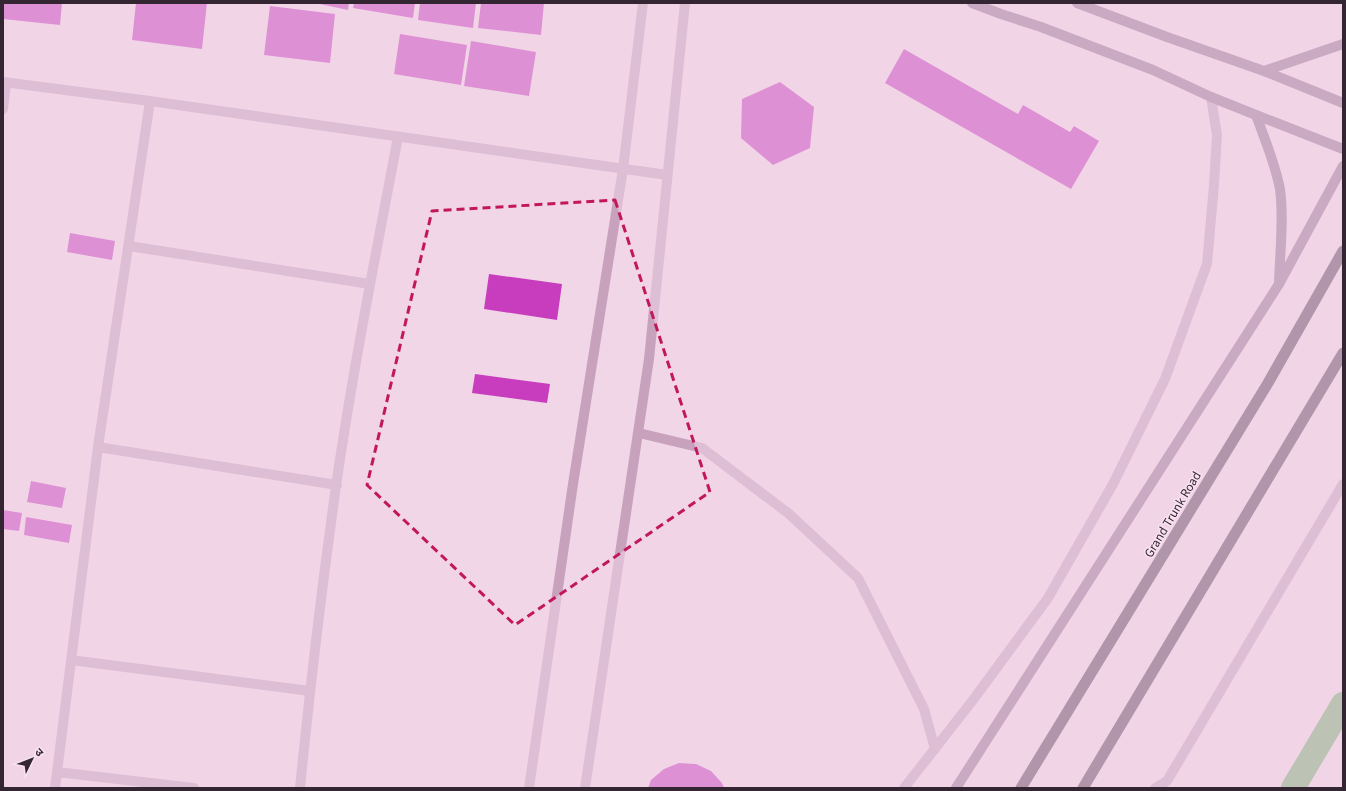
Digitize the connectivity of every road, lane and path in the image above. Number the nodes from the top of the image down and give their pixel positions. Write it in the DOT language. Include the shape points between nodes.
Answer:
graph roads {
  1 [pos="643,3"];
  2 [pos="685,3"];
  3 [pos="972,3"];
  4 [pos="1077,3"];
  5 [pos="1343,44"];
  6 [pos="1264,71"];
  7 [pos="4,82"];
  8 [pos="1211,97"];
  9 [pos="150,101"];
  10 [pos="1343,103"];
  11 [pos="3,109"];
  12 [pos="1256,116"];
  13 [pos="398,137"];
  14 [pos="1343,149"];
  15 [pos="1343,166"];
  16 [pos="623,169"];
  17 [pos="667,176"];
  18 [pos="128,246"];
  19 [pos="1343,251"];
  20 [pos="370,284"];
  21 [pos="1279,284"];
  22 [pos="1343,353"];
  23 [pos="639,433"];
  24 [pos="98,447"];
  25 [pos="1343,484"];
  26 [pos="337,485"];
  27 [pos="71,660"];
  28 [pos="310,692"];
  29 [pos="935,749"];
  30 [pos="57,772"];
  31 [pos="55,788"];
  32 [pos="194,788"];
  33 [pos="300,788"];
  34 [pos="529,788"];
  35 [pos="585,788"];
  36 [pos="904,788"];
  37 [pos="956,788"];
  38 [pos="1021,788"];
  39 [pos="1082,788"];
  40 [pos="1155,788"];
  1 -- 16 [label="street"];
  2 -- 17 [label="street"];
  3 -- 8 [label="main road" via="1153,70"];
  4 -- 6 [label="main road"];
  5 -- 6 [label="main road"];
  6 -- 10 [label="main road"];
  7 -- 9 [label="street"];
  7 -- 11 [label="street"];
  8 -- 12 [label="main road"];
  8 -- 29 [label="street" via="1217,136 1206,264 1165,379 1113,484 1048,598"];
  9 -- 13 [label="street"];
  9 -- 18 [label="street"];
  12 -- 14 [label="main road"];
  12 -- 21 [label="main road" via="1274,161 1280,191"];
  13 -- 16 [label="street"];
  13 -- 20 [label="street"];
  15 -- 21 [label="main road"];
  16 -- 17 [label="street"];
  16 -- 34 [label="street" via="572,491"];
  17 -- 23 [label="street"];
  18 -- 20 [label="street"];
  18 -- 24 [label="street"];
  19 -- 38 [label="highway, Grand Trunk Road" via="1268,383"];
  20 -- 26 [label="street"];
  21 -- 37 [label="main road"];
  22 -- 39 [label="highway"];
  23 -- 29 [label="street" via="702,448 788,513 858,578 924,709"];
  23 -- 35 [label="street"];
  24 -- 26 [label="street"];
  24 -- 27 [label="street"];
  25 -- 40 [label="street" via="1167,781"];
  26 -- 28 [label="street"];
  27 -- 28 [label="street"];
  27 -- 30 [label="street"];
  28 -- 33 [label="street"];
  29 -- 36 [label="street"];
  30 -- 31 [label="street"];
  30 -- 32 [label="street"];
}
